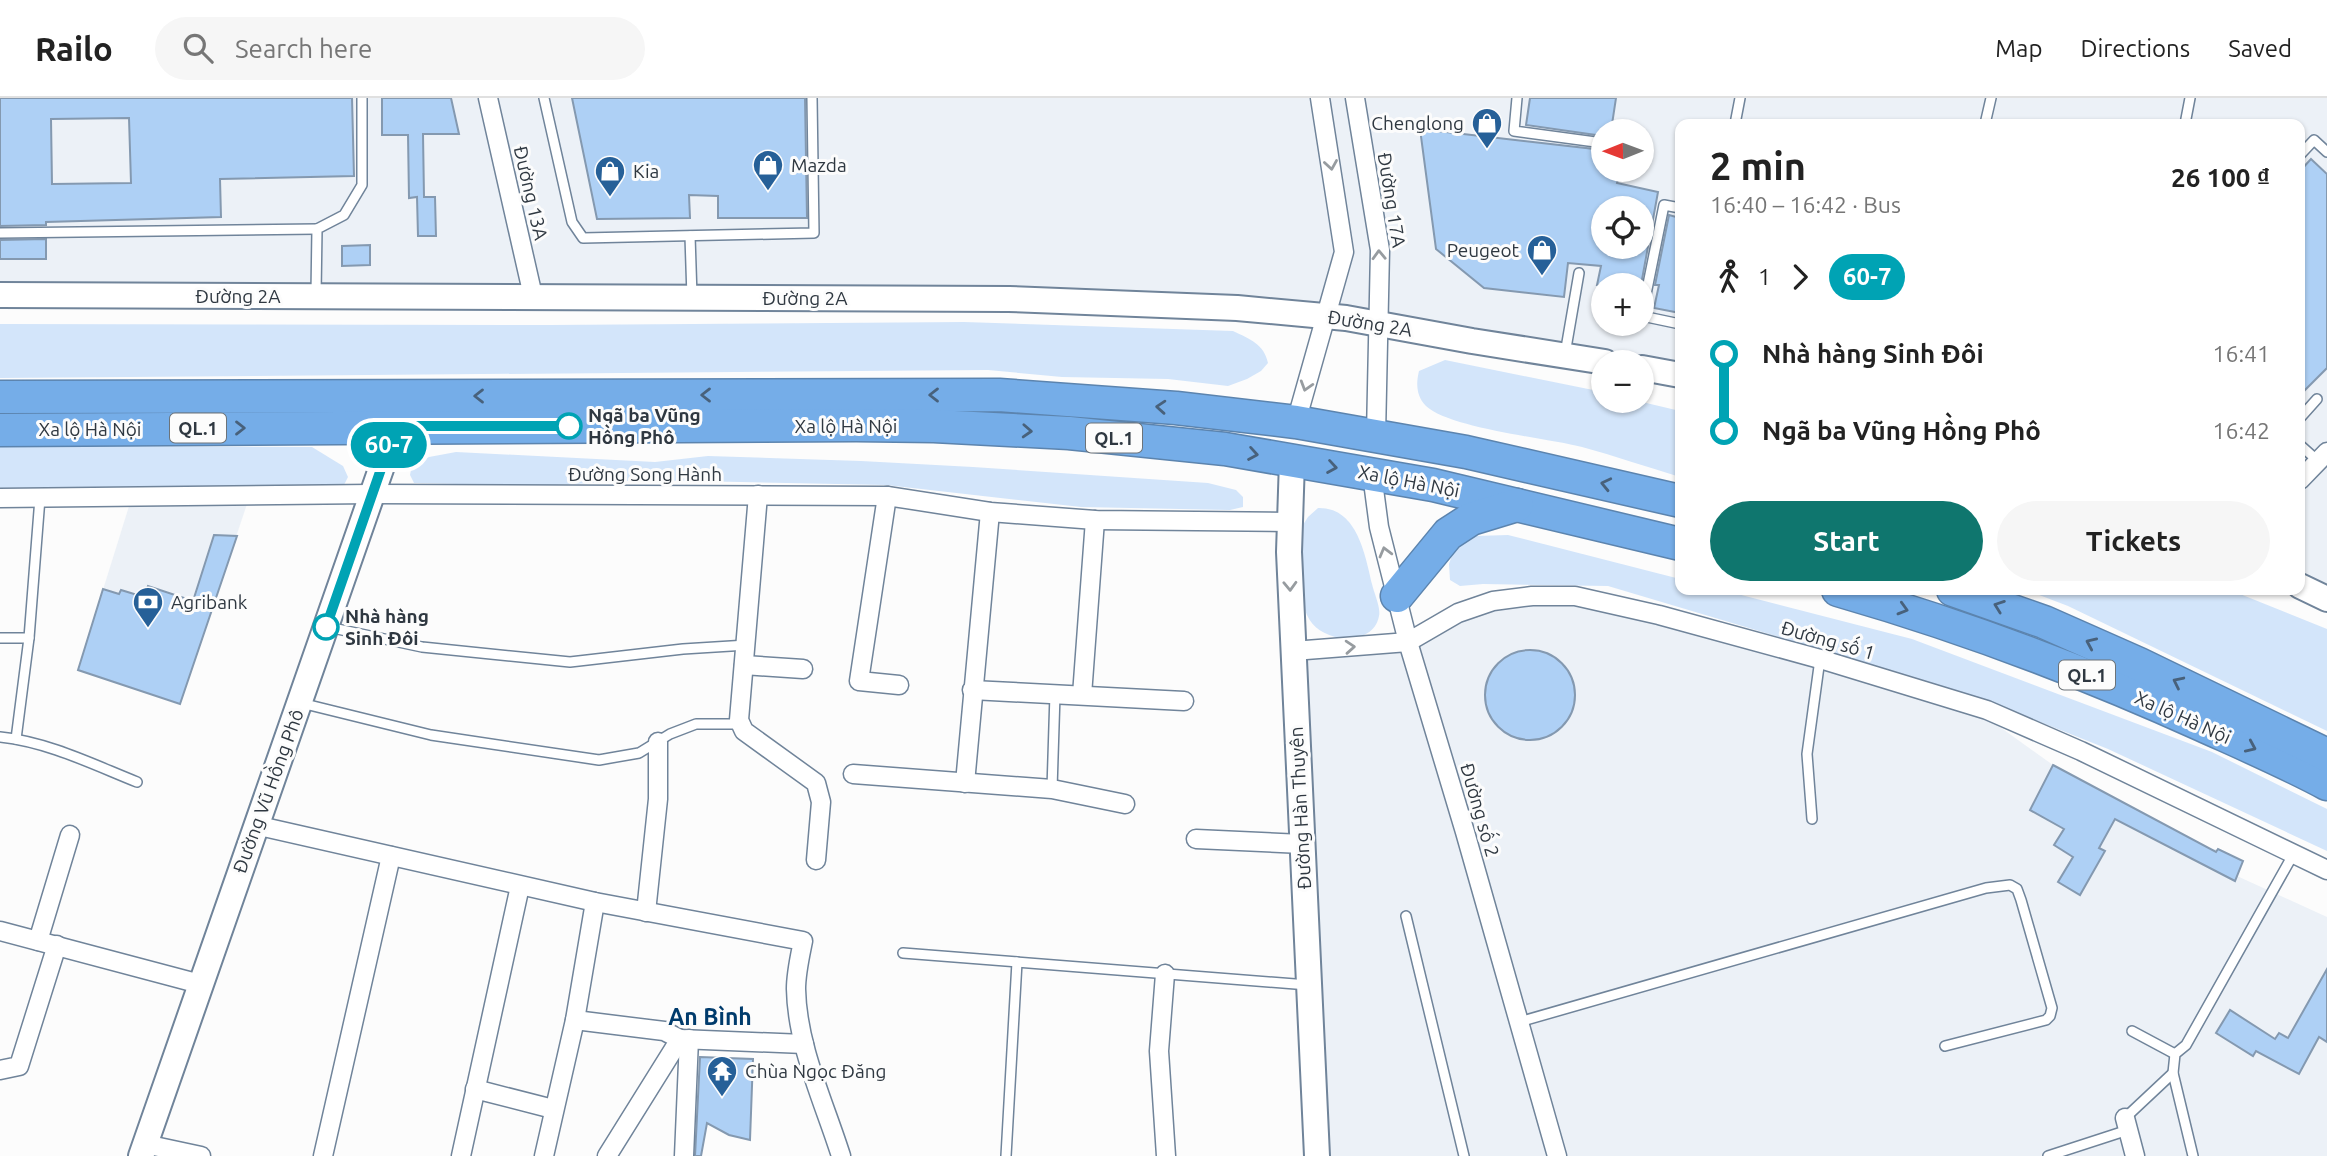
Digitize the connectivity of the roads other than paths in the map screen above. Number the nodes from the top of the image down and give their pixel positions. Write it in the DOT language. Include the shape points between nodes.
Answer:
graph roads {
  1 [pos="362,98"];
  2 [pos="488,98"];
  3 [pos="544,98"];
  4 [pos="812,98"];
  5 [pos="1320,98"];
  6 [pos="1355,98"];
  7 [pos="1517,98"];
  8 [pos="1740,98"];
  9 [pos="1991,98"];
  10 [pos="2190,98"];
  11 [pos="1736,119"];
  12 [pos="1985,119"];
  13 [pos="2186,119"];
  14 [pos="1591,141"];
  15 [pos="2305,150"];
  16 [pos="2327,152"];
  17 [pos="1675,207"];
  18 [pos="317,229"];
  19 [pos="0,233"];
  20 [pos="690,236"];
  21 [pos="1579,273"];
  22 [pos="1650,273"];
  23 [pos="0,295"];
  24 [pos="316,296"];
  25 [pos="533,296"];
  26 [pos="692,297"];
  27 [pos="1328,316"];
  28 [pos="1654,318"];
  29 [pos="1378,323"];
  30 [pos="1675,323"];
  31 [pos="1565,356"];
  32 [pos="1591,360"];
  33 [pos="1654,371"];
  34 [pos="1675,374"];
  35 [pos="0,397"];
  36 [pos="2317,399"];
  37 [pos="2305,412"];
  38 [pos="1296,422"];
  39 [pos="396,426"];
  40 [pos="0,430"];
  41 [pos="1376,435"];
  42 [pos="2305,448"];
  43 [pos="2323,457"];
  44 [pos="1292,461"];
  45 [pos="1372,474"];
  46 [pos="2305,475"];
  47 [pos="372,494"];
  48 [pos="758,495"];
  49 [pos="887,496"];
  50 [pos="0,498"];
  51 [pos="40,498"];
  52 [pos="1675,500"];
  53 [pos="1521,504"];
  54 [pos="990,512"];
  55 [pos="1095,520"];
  56 [pos="1289,522"];
  57 [pos="1675,543"];
  58 [pos="2305,588"];
  59 [pos="1855,595"];
  60 [pos="1967,595"];
  61 [pos="1396,596"];
  62 [pos="2327,599"];
  63 [pos="326,626"];
  64 [pos="0,638"];
  65 [pos="29,638"];
  66 [pos="1408,642"];
  67 [pos="747,645"];
  68 [pos="1293,651"];
  69 [pos="1820,659"];
  70 [pos="744,665"];
  71 [pos="803,668"];
  72 [pos="899,685"];
  73 [pos="972,690"];
  74 [pos="1055,694"];
  75 [pos="1082,695"];
  76 [pos="1184,701"];
  77 [pos="300,702"];
  78 [pos="741,724"];
  79 [pos="0,737"];
  80 [pos="16,739"];
  81 [pos="658,742"];
  82 [pos="2327,755"];
  83 [pos="853,774"];
  84 [pos="136,782"];
  85 [pos="965,783"];
  86 [pos="2327,784"];
  87 [pos="1052,789"];
  88 [pos="1125,804"];
  89 [pos="1812,819"];
  90 [pos="255,825"];
  91 [pos="70,835"];
  92 [pos="1196,839"];
  93 [pos="1303,844"];
  94 [pos="2294,853"];
  95 [pos="391,856"];
  96 [pos="816,860"];
  97 [pos="2327,870"];
  98 [pos="520,886"];
  99 [pos="595,902"];
  100 [pos="646,912"];
  101 [pos="1406,916"];
  102 [pos="0,931"];
  103 [pos="38,941"];
  104 [pos="57,945"];
  105 [pos="903,953"];
  106 [pos="1017,962"];
  107 [pos="1165,974"];
  108 [pos="201,984"];
  109 [pos="1310,985"];
  110 [pos="575,1020"];
  111 [pos="1518,1022"];
  112 [pos="2132,1031"];
  113 [pos="685,1039"];
  114 [pos="804,1044"];
  115 [pos="1945,1046"];
  116 [pos="2175,1055"];
  117 [pos="0,1070"];
  118 [pos="2173,1073"];
  119 [pos="475,1089"];
  120 [pos="553,1109"];
  121 [pos="2126,1124"];
  122 [pos="143,1150"];
  123 [pos="201,1156"];
  124 [pos="323,1156"];
  125 [pos="461,1156"];
  126 [pos="544,1156"];
  127 [pos="607,1156"];
  128 [pos="684,1156"];
  129 [pos="841,1156"];
  130 [pos="1006,1156"];
  131 [pos="1166,1156"];
  132 [pos="1317,1156"];
  133 [pos="1464,1156"];
  134 [pos="1557,1156"];
  135 [pos="2048,1156"];
  136 [pos="2135,1156"];
  137 [pos="2193,1156"];
  1 -- 18 [label="lane" via="362,185 344,215"];
  2 -- 25 [label="street, Đường 13A"];
  3 -- 20 [label="lane" via="572,222 583,238"];
  4 -- 20 [label="lane" via="814,233"];
  5 -- 27 [label="street, one-way" via="1345,252"];
  29 -- 6 [label="street, Đường 17A, one-way" via="1380,250"];
  7 -- 14 [label="lane" via="1514,131"];
  8 -- 11 [label="lane"];
  9 -- 12 [label="lane"];
  10 -- 13 [label="lane"];
  15 -- 16 [label="lane" via="2314,140"];
  17 -- 22 [label="lane" via="1664,205"];
  18 -- 19 [label="lane"];
  18 -- 24 [label="lane"];
  20 -- 26 [label="lane"];
  21 -- 31 [label="lane"];
  23 -- 24 [label="street, Đường 2A"];
  24 -- 25 [label="street, Đường 2A"];
  25 -- 26 [label="street, Đường 2A"];
  26 -- 27 [label="street, Đường 2A" via="1009,299 1247,308"];
  27 -- 29 [label="street, Đường 2A"];
  27 -- 38 [label="street, one-way"];
  28 -- 30 [label="lane"];
  29 -- 31 [label="street, Đường 2A"];
  29 -- 41 [label="street, Đường 17A"];
  31 -- 32 [label="street, Đường 2A"];
  33 -- 34 [label="street"];
  38 -- 35 [label="highway, Xa lộ Hà Nội / QL.1, one-way" via="999,395"];
  36 -- 37 [label="lane"];
  38 -- 41 [label="highway, Xa lộ Hà Nội / QL.1"];
  38 -- 44 [label="highway"];
  40 -- 39 [label="highway, Xa lộ Hà Nội / QL.1, one-way"];
  39 -- 44 [label="highway, Xa lộ Hà Nội / QL.1, one-way" via="934,426 1069,433 1225,449"];
  39 -- 47 [label="street, Đường Vũ Hồng Phô"];
  41 -- 45 [label="highway"];
  52 -- 41 [label="highway, Xa lộ Hà Nội / QL.1, one-way"];
  42 -- 43 [label="lane"];
  43 -- 46 [label="street"];
  44 -- 45 [label="highway, Xa lộ Hà Nội / QL.1, one-way"];
  44 -- 56 [label="street, Đường Hàn Thuyên"];
  45 -- 53 [label="highway, Xa lộ Hà Nội / QL.1"];
  61 -- 45 [label="street, Đường số 2, one-way" via="1378,527"];
  47 -- 48 [label="street, Đường Song Hành"];
  47 -- 51 [label="street, Đường Song Hành"];
  47 -- 63 [label="street, Đường Vũ Hồng Phô"];
  48 -- 49 [label="street, Đường Song Hành"];
  48 -- 67 [label="street"];
  49 -- 54 [label="street, Đường Song Hành"];
  49 -- 72 [label="street" via="859,681"];
  50 -- 51 [label="street, Đường Song Hành"];
  51 -- 65 [label="lane"];
  53 -- 57 [label="highway, Xa lộ Hà Nội / QL.1"];
  53 -- 61 [label="highway" via="1471,519 1448,534"];
  54 -- 55 [label="street, Đường Song Hành"];
  54 -- 73 [label="street"];
  55 -- 56 [label="street, Đường Song Hành"];
  55 -- 75 [label="street"];
  56 -- 68 [label="street, Đường Hàn Thuyên, one-way"];
  58 -- 62 [label="street"];
  59 -- 86 [label="highway, Xa lộ Hà Nội / QL.1, one-way" via="2008,645 2127,691"];
  82 -- 60 [label="highway, Xa lộ Hà Nội / QL.1, one-way" via="2044,622"];
  61 -- 66 [label="street, Đường số 2"];
  63 -- 67 [label="lane" via="422,647 570,663"];
  63 -- 77 [label="street, Đường Vũ Hồng Phô"];
  64 -- 65 [label="lane"];
  65 -- 80 [label="lane"];
  68 -- 66 [label="street, Đường số 1, one-way"];
  66 -- 69 [label="street, Đường số 1" via="1458,613 1493,601 1575,596"];
  66 -- 111 [label="street, Đường số 2"];
  67 -- 70 [label="street"];
  68 -- 93 [label="street, Đường Hàn Thuyên"];
  69 -- 89 [label="lane" via="1807,754"];
  69 -- 94 [label="street, Đường số 1" via="1987,710"];
  70 -- 71 [label="street"];
  70 -- 78 [label="street"];
  73 -- 74 [label="street"];
  73 -- 85 [label="street"];
  74 -- 75 [label="street"];
  74 -- 87 [label="lane"];
  75 -- 76 [label="street"];
  77 -- 81 [label="lane" via="431,735 598,760 639,753"];
  77 -- 90 [label="street, Đường Vũ Hồng Phô"];
  78 -- 81 [label="lane" via="696,724"];
  78 -- 96 [label="street" via="816,783 821,802"];
  79 -- 80 [label="lane"];
  80 -- 84 [label="lane" via="61,750"];
  81 -- 100 [label="street" via="658,811"];
  83 -- 85 [label="street"];
  85 -- 87 [label="street"];
  87 -- 88 [label="street"];
  90 -- 95 [label="street"];
  90 -- 108 [label="street, Đường Vũ Hồng Phô"];
  91 -- 103 [label="street"];
  92 -- 93 [label="street"];
  93 -- 109 [label="street, Đường Hàn Thuyên"];
  94 -- 97 [label="street, Đường số 1"];
  94 -- 116 [label="lane" via="2186,1045"];
  95 -- 98 [label="street"];
  95 -- 124 [label="street"];
  98 -- 99 [label="street"];
  98 -- 119 [label="street"];
  99 -- 100 [label="street"];
  99 -- 110 [label="street"];
  100 -- 114 [label="street" via="803,941 796,986"];
  101 -- 133 [label="lane"];
  102 -- 103 [label="street"];
  103 -- 104 [label="street"];
  104 -- 108 [label="street"];
  104 -- 117 [label="street" via="19,1066"];
  105 -- 106 [label="lane"];
  106 -- 107 [label="lane"];
  106 -- 130 [label="lane"];
  107 -- 109 [label="lane"];
  107 -- 131 [label="street" via="1159,1051"];
  108 -- 122 [label="street, Đường Vũ Hồng Phô"];
  109 -- 132 [label="street, Đường Hàn Thuyên"];
  110 -- 113 [label="street" via="664,1031"];
  110 -- 120 [label="street"];
  111 -- 115 [label="lane" via="1986,888 2010,885 2021,900 2052,1008 2050,1016"];
  111 -- 134 [label="street, Đường số 2"];
  112 -- 116 [label="lane"];
  113 -- 114 [label="street"];
  113 -- 127 [label="street"];
  113 -- 128 [label="street"];
  114 -- 129 [label="street"];
  116 -- 118 [label="lane"];
  118 -- 121 [label="lane"];
  118 -- 137 [label="lane"];
  119 -- 120 [label="street"];
  119 -- 125 [label="street"];
  120 -- 126 [label="street"];
  121 -- 135 [label="lane"];
  121 -- 136 [label="street"];
  122 -- 123 [label="street"];
}
